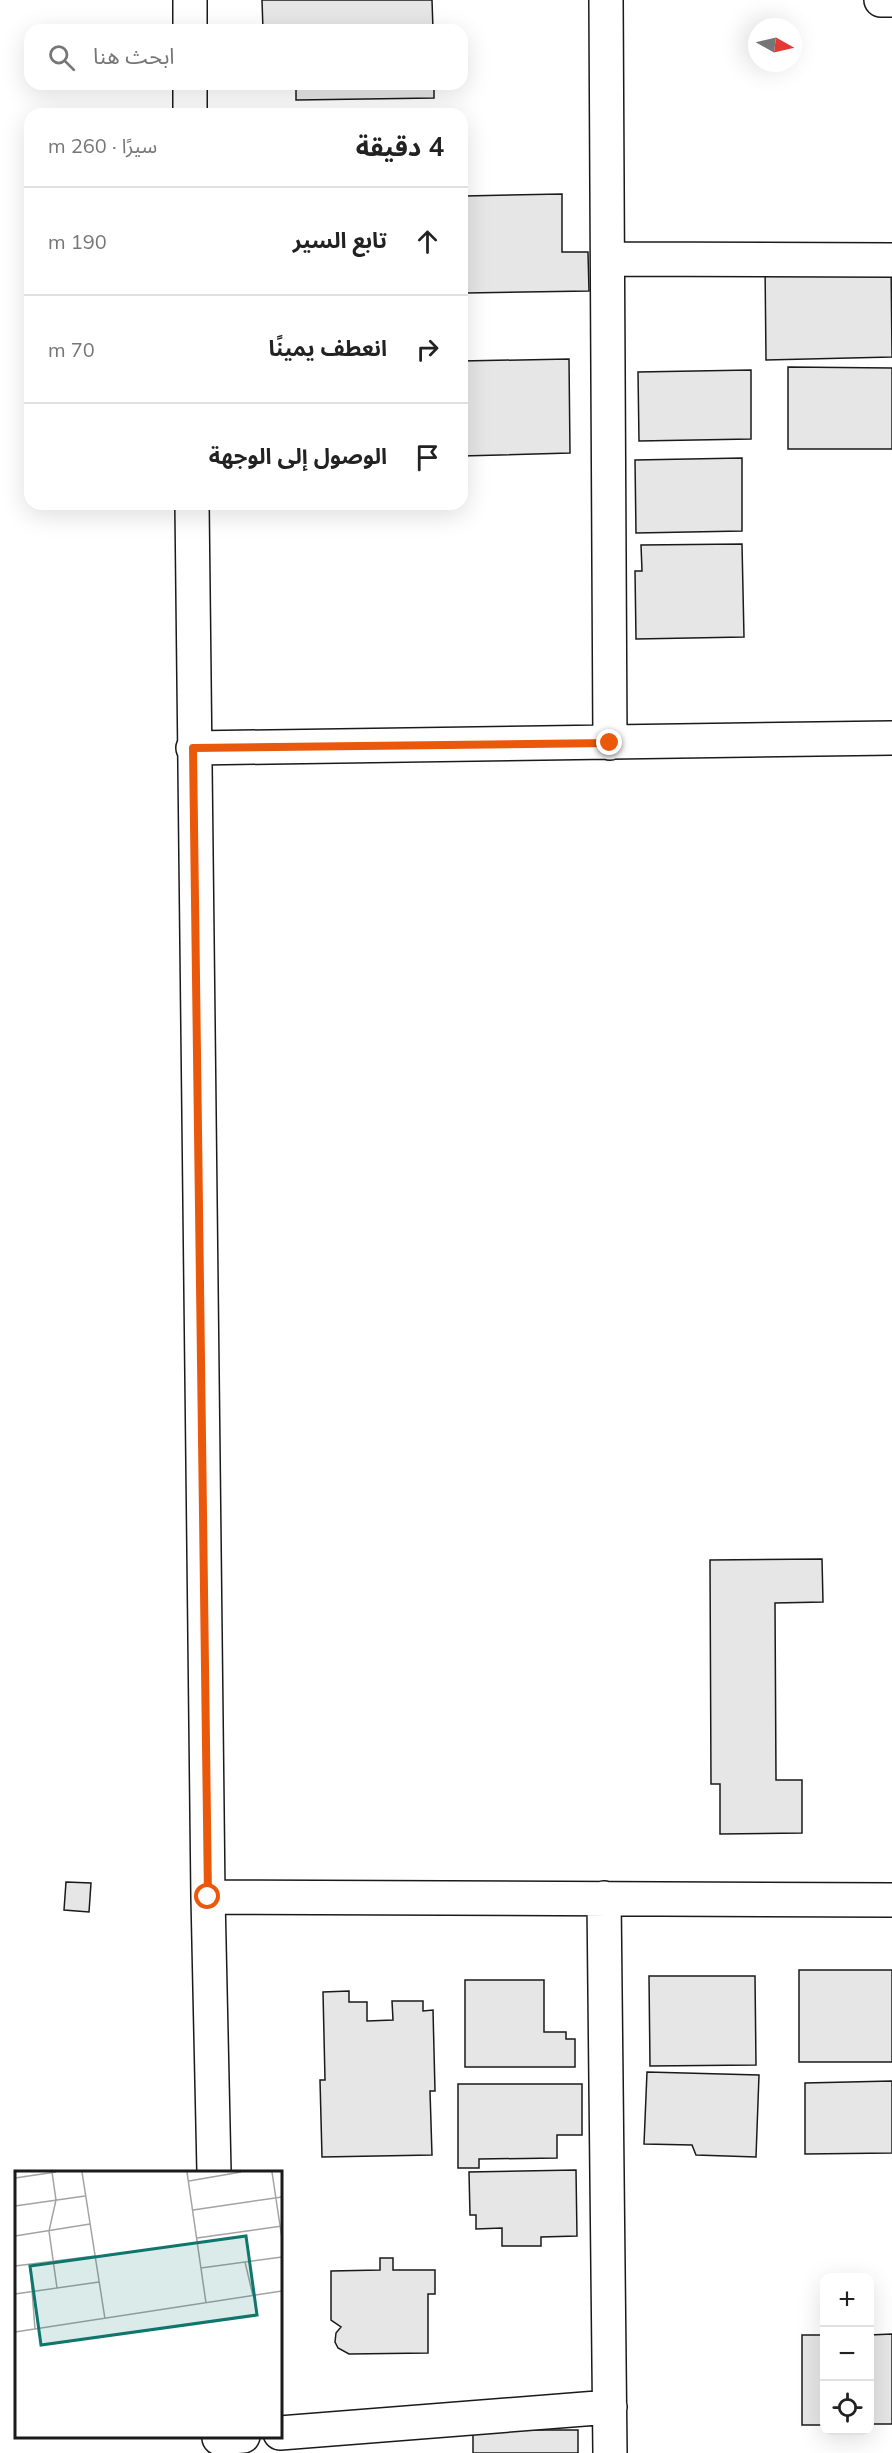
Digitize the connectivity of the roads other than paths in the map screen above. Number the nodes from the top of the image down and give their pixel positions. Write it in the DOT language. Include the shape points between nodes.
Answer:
graph roads {
  1 [pos="190,0"];
  2 [pos="606,0"];
  3 [pos="881,0"];
  4 [pos="892,0"];
  5 [pos="190,24"];
  6 [pos="190,90"];
  7 [pos="190,108"];
  8 [pos="608,259"];
  9 [pos="892,260"];
  10 [pos="192,510"];
  11 [pos="892,738"];
  12 [pos="610,743"];
  13 [pos="193,748"];
  14 [pos="208,1897"];
  15 [pos="604,1898"];
  16 [pos="892,1900"];
  17 [pos="213,2171"];
  18 [pos="610,2407"];
  19 [pos="282,2433"];
  20 [pos="610,2453"];
  1 -- 5 [label="street"];
  2 -- 8 [label="street"];
  3 -- 4 [label="street"];
  6 -- 7 [label="street"];
  8 -- 9 [label="street"];
  8 -- 12 [label="street"];
  10 -- 13 [label="street"];
  11 -- 12 [label="street"];
  12 -- 13 [label="street"];
  13 -- 14 [label="street"];
  14 -- 15 [label="street"];
  14 -- 17 [label="street"];
  15 -- 16 [label="street"];
  15 -- 18 [label="street"];
  18 -- 19 [label="street"];
  18 -- 20 [label="street"];
}
